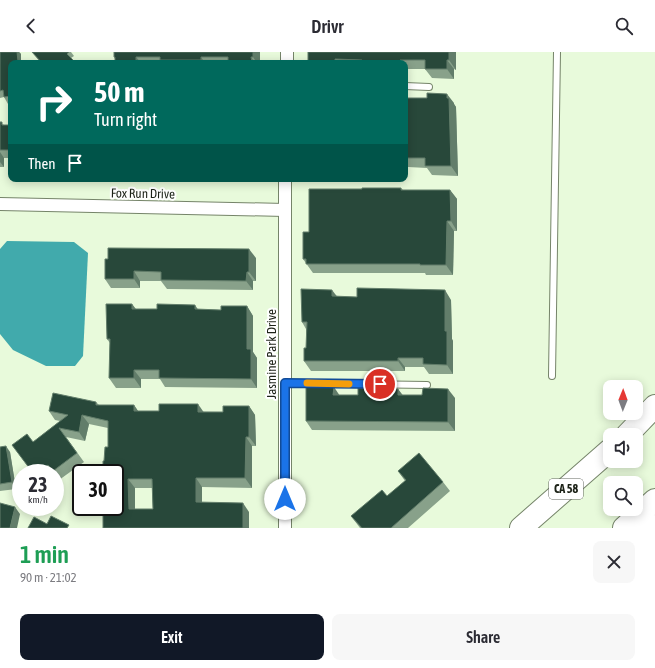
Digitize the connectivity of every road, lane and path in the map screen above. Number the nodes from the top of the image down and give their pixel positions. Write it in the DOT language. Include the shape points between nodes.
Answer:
graph roads {
  1 [pos="557,52"];
  2 [pos="408,86"];
  3 [pos="429,87"];
  4 [pos="285,182"];
  5 [pos="0,204"];
  6 [pos="285,210"];
  7 [pos="552,376"];
  8 [pos="285,383"];
  9 [pos="428,385"];
  10 [pos="655,405"];
  11 [pos="634,428"];
  12 [pos="603,456"];
  13 [pos="655,500"];
  14 [pos="655,526"];
  15 [pos="285,528"];
  16 [pos="521,528"];
  17 [pos="624,528"];
  18 [pos="652,528"];
  1 -- 7 [label="lane"];
  2 -- 3 [label="lane"];
  4 -- 6 [label="street, Jasmine Park Drive"];
  5 -- 6 [label="street, Fox Run Drive"];
  6 -- 8 [label="street, Jasmine Park Drive"];
  8 -- 9 [label="lane"];
  8 -- 15 [label="street, Jasmine Park Drive"];
  10 -- 11 [label="highway"];
  12 -- 16 [label="highway, CA 58"];
  13 -- 17 [label="highway"];
  14 -- 18 [label="highway"];
}
